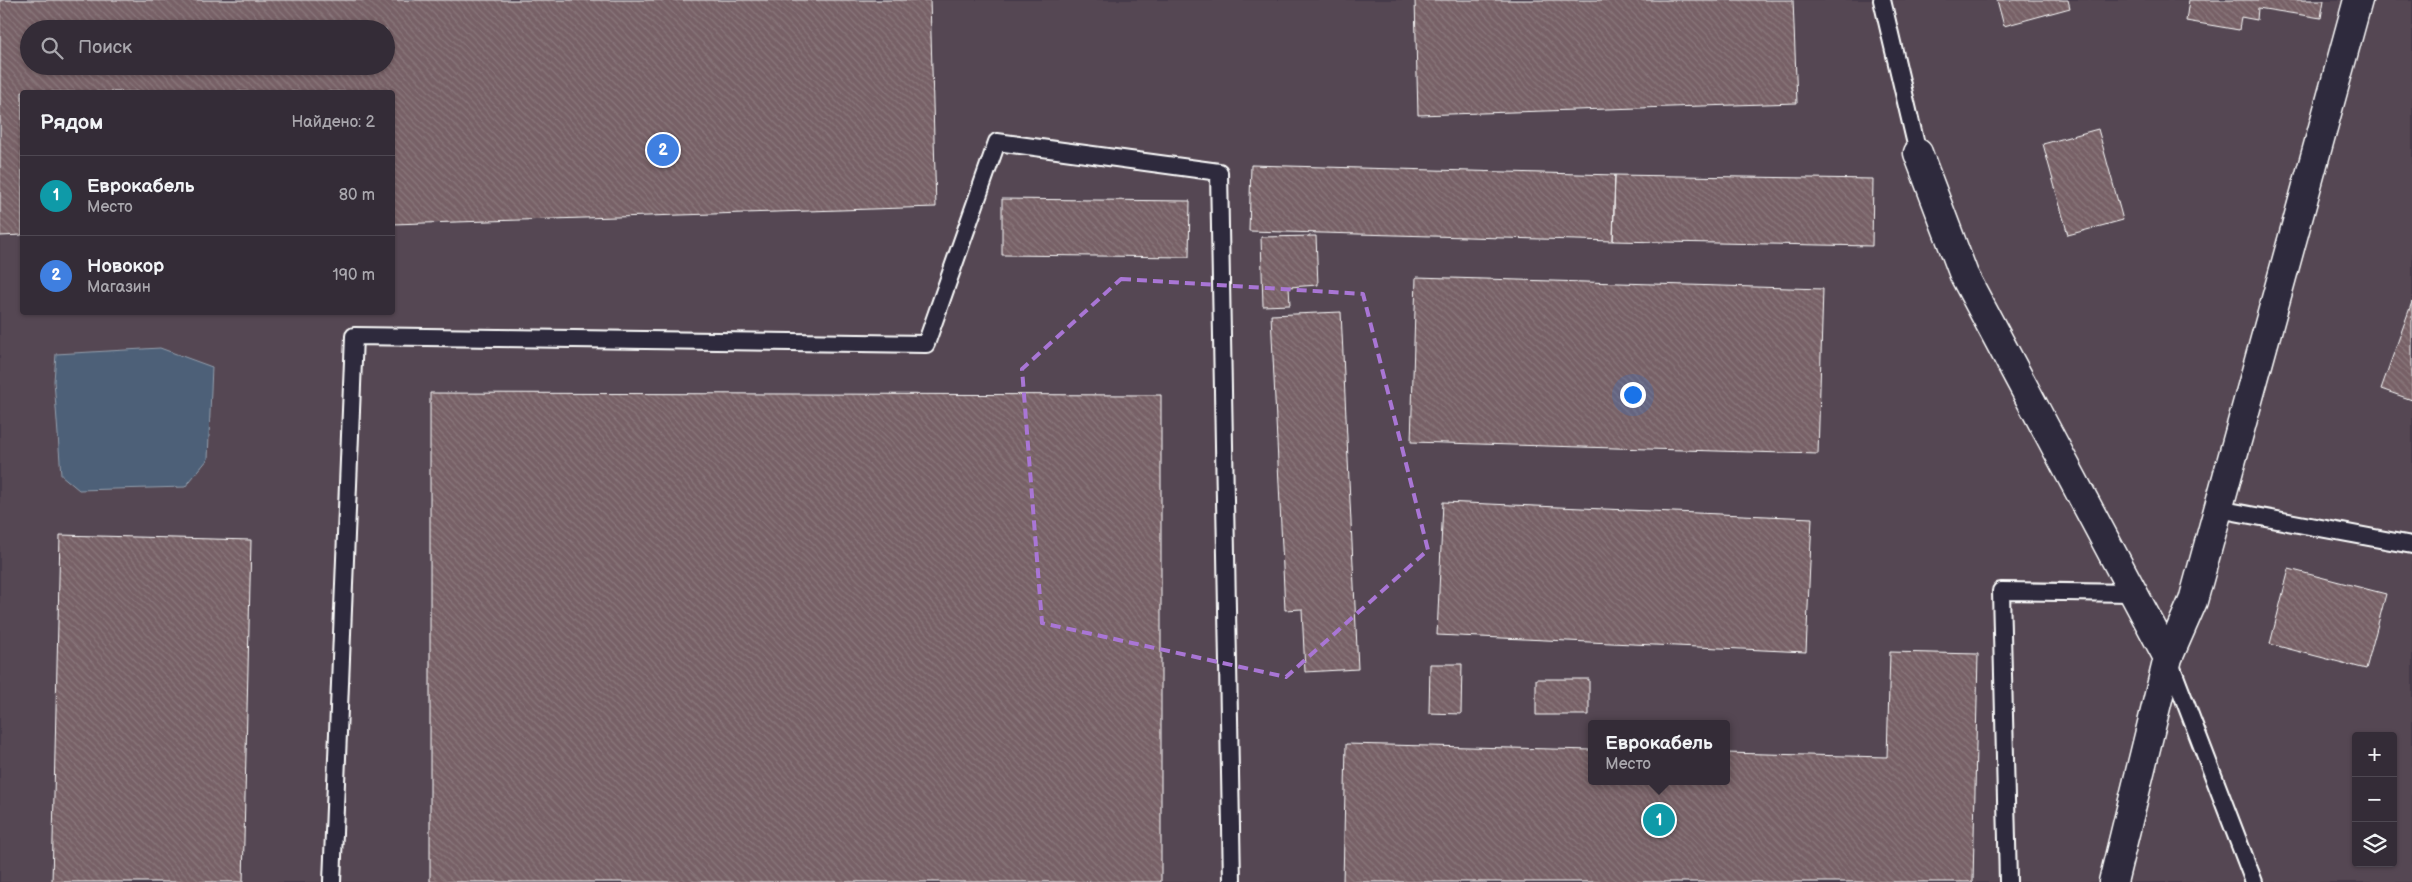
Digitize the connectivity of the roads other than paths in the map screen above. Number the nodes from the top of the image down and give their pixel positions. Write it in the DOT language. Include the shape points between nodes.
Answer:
graph roads {
  1 [pos="1882,0"];
  2 [pos="2358,0"];
  3 [pos="1918,153"];
  4 [pos="2218,509"];
  5 [pos="2412,545"];
  6 [pos="2134,593"];
  7 [pos="2168,658"];
  8 [pos="332,882"];
  9 [pos="1232,882"];
  10 [pos="2008,882"];
  11 [pos="2113,882"];
  12 [pos="2254,882"];
  1 -- 3 [label="lane"];
  2 -- 4 [label="street"];
  3 -- 6 [label="street" via="1964,275"];
  4 -- 5 [label="lane"];
  4 -- 7 [label="street" via="2193,601"];
  6 -- 7 [label="street"];
  6 -- 10 [label="lane" via="2001,591"];
  7 -- 11 [label="street"];
  7 -- 12 [label="lane"];
  8 -- 9 [label="lane" via="354,336 926,344 997,142 1219,172"];
}
